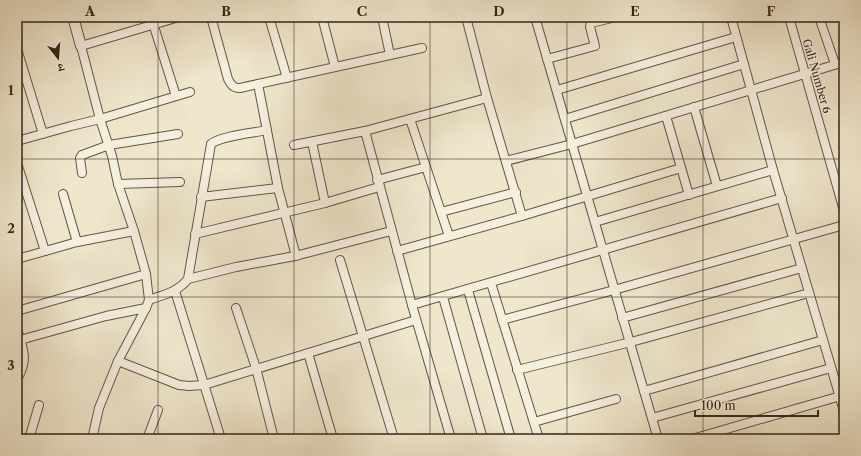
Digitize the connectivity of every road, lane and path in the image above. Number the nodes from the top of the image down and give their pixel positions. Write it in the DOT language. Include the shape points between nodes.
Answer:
graph roads {
  1 [pos="73,17"];
  2 [pos="179,17"];
  3 [pos="211,17"];
  4 [pos="269,17"];
  5 [pos="322,17"];
  6 [pos="382,17"];
  7 [pos="466,17"];
  8 [pos="535,17"];
  9 [pos="616,17"];
  10 [pos="731,17"];
  11 [pos="789,17"];
  12 [pos="819,17"];
  13 [pos="590,20"];
  14 [pos="152,21"];
  15 [pos="736,37"];
  16 [pos="81,46"];
  17 [pos="422,48"];
  18 [pos="17,49"];
  19 [pos="390,55"];
  20 [pos="547,59"];
  21 [pos="844,62"];
  22 [pos="744,64"];
  23 [pos="834,64"];
  24 [pos="335,67"];
  25 [pos="21,72"];
  26 [pos="805,73"];
  27 [pos="287,78"];
  28 [pos="258,84"];
  29 [pos="557,90"];
  30 [pos="751,90"];
  31 [pos="190,92"];
  32 [pos="176,96"];
  33 [pos="487,98"];
  34 [pos="694,107"];
  35 [pos="666,116"];
  36 [pos="100,119"];
  37 [pos="410,119"];
  38 [pos="565,119"];
  39 [pos="267,130"];
  40 [pos="365,131"];
  41 [pos="43,134"];
  42 [pos="178,134"];
  43 [pos="17,141"];
  44 [pos="312,142"];
  45 [pos="572,144"];
  46 [pos="109,145"];
  47 [pos="294,145"];
  48 [pos="506,161"];
  49 [pos="17,163"];
  50 [pos="426,167"];
  51 [pos="681,168"];
  52 [pos="773,170"];
  53 [pos="82,174"];
  54 [pos="180,182"];
  55 [pos="378,183"];
  56 [pos="118,184"];
  57 [pos="717,186"];
  58 [pos="278,188"];
  59 [pos="516,192"];
  60 [pos="63,194"];
  61 [pos="689,195"];
  62 [pos="588,196"];
  63 [pos="201,197"];
  64 [pos="782,198"];
  65 [pos="325,203"];
  66 [pos="844,211"];
  67 [pos="441,212"];
  68 [pos="284,214"];
  69 [pos="522,216"];
  70 [pos="595,222"];
  71 [pos="844,225"];
  72 [pos="134,230"];
  73 [pos="391,231"];
  74 [pos="195,234"];
  75 [pos="449,236"];
  76 [pos="793,238"];
  77 [pos="77,242"];
  78 [pos="602,250"];
  79 [pos="45,251"];
  80 [pos="397,251"];
  81 [pos="296,256"];
  82 [pos="17,259"];
  83 [pos="340,260"];
  84 [pos="802,268"];
  85 [pos="146,274"];
  86 [pos="188,279"];
  87 [pos="491,283"];
  88 [pos="468,290"];
  89 [pos="614,290"];
  90 [pos="175,291"];
  91 [pos="809,294"];
  92 [pos="443,297"];
  93 [pos="149,300"];
  94 [pos="412,305"];
  95 [pos="146,308"];
  96 [pos="236,308"];
  97 [pos="17,311"];
  98 [pos="622,318"];
  99 [pos="416,320"];
  100 [pos="502,320"];
  101 [pos="17,329"];
  102 [pos="363,336"];
  103 [pos="20,340"];
  104 [pos="823,340"];
  105 [pos="631,342"];
  106 [pos="308,353"];
  107 [pos="118,361"];
  108 [pos="256,368"];
  109 [pos="831,368"];
  110 [pos="517,370"];
  111 [pos="17,379"];
  112 [pos="204,385"];
  113 [pos="644,391"];
  114 [pos="842,396"];
  115 [pos="616,399"];
  116 [pos="38,405"];
  117 [pos="158,410"];
  118 [pos="844,411"];
  119 [pos="652,418"];
  120 [pos="534,422"];
  121 [pos="29,439"];
  122 [pos="92,439"];
  123 [pos="147,439"];
  124 [pos="221,439"];
  125 [pos="274,439"];
  126 [pos="333,439"];
  127 [pos="394,439"];
  128 [pos="451,439"];
  129 [pos="483,439"];
  130 [pos="511,439"];
  131 [pos="539,439"];
  132 [pos="658,439"];
  133 [pos="692,439"];
  1 -- 16 [label="street"];
  2 -- 14 [label="street"];
  3 -- 28 [label="street" via="230,84 234,88"];
  4 -- 27 [label="street"];
  5 -- 24 [label="street"];
  6 -- 19 [label="street"];
  7 -- 33 [label="street"];
  8 -- 20 [label="street"];
  9 -- 13 [label="street"];
  10 -- 15 [label="street"];
  11 -- 26 [label="street, Gali Number 6"];
  12 -- 23 [label="street"];
  13 -- 20 [label="street" via="595,46"];
  14 -- 16 [label="street"];
  14 -- 32 [label="street"];
  15 -- 22 [label="street"];
  15 -- 29 [label="street"];
  16 -- 36 [label="street"];
  17 -- 19 [label="street"];
  18 -- 25 [label="street"];
  19 -- 24 [label="street"];
  20 -- 29 [label="street"];
  21 -- 23 [label="street"];
  22 -- 30 [label="street"];
  22 -- 38 [label="street"];
  23 -- 26 [label="street"];
  24 -- 27 [label="street"];
  25 -- 41 [label="street"];
  26 -- 30 [label="street"];
  26 -- 66 [label="street, Gali Number 6"];
  27 -- 28 [label="street"];
  28 -- 39 [label="street"];
  29 -- 38 [label="street"];
  30 -- 34 [label="street"];
  30 -- 52 [label="street"];
  31 -- 32 [label="street"];
  32 -- 36 [label="street"];
  33 -- 37 [label="street"];
  33 -- 48 [label="street"];
  34 -- 35 [label="street"];
  34 -- 57 [label="street"];
  35 -- 45 [label="street"];
  35 -- 51 [label="street"];
  36 -- 41 [label="street"];
  36 -- 46 [label="street"];
  37 -- 40 [label="street"];
  37 -- 50 [label="street"];
  38 -- 45 [label="street"];
  39 -- 58 [label="street"];
  39 -- 63 [label="street" via="225,138 212,144"];
  40 -- 44 [label="street"];
  40 -- 55 [label="street"];
  41 -- 43 [label="street"];
  42 -- 46 [label="street"];
  44 -- 47 [label="street"];
  44 -- 65 [label="street"];
  45 -- 48 [label="street"];
  45 -- 62 [label="street"];
  46 -- 53 [label="street" via="81,156"];
  46 -- 56 [label="street"];
  48 -- 59 [label="street"];
  49 -- 79 [label="street"];
  50 -- 55 [label="street"];
  50 -- 67 [label="street"];
  51 -- 61 [label="street"];
  51 -- 62 [label="street"];
  52 -- 57 [label="street"];
  52 -- 64 [label="street"];
  54 -- 56 [label="street"];
  55 -- 65 [label="street"];
  55 -- 73 [label="street"];
  56 -- 72 [label="street"];
  57 -- 61 [label="street"];
  58 -- 63 [label="street"];
  58 -- 68 [label="street"];
  59 -- 67 [label="street"];
  59 -- 69 [label="street"];
  60 -- 77 [label="street"];
  61 -- 70 [label="street"];
  62 -- 69 [label="street"];
  62 -- 70 [label="street"];
  63 -- 74 [label="street"];
  64 -- 76 [label="street"];
  64 -- 78 [label="street"];
  65 -- 68 [label="street"];
  67 -- 75 [label="street"];
  68 -- 74 [label="street"];
  68 -- 81 [label="street"];
  69 -- 75 [label="street"];
  70 -- 78 [label="street"];
  71 -- 76 [label="street"];
  72 -- 77 [label="street"];
  72 -- 85 [label="street"];
  73 -- 80 [label="street"];
  73 -- 81 [label="street"];
  74 -- 86 [label="street"];
  75 -- 80 [label="street"];
  76 -- 84 [label="street"];
  76 -- 89 [label="street"];
  77 -- 79 [label="street"];
  78 -- 87 [label="street"];
  78 -- 89 [label="street"];
  79 -- 82 [label="street"];
  80 -- 94 [label="street"];
  81 -- 86 [label="street"];
  83 -- 102 [label="street"];
  84 -- 91 [label="street"];
  84 -- 98 [label="street"];
  85 -- 93 [label="street"];
  85 -- 97 [label="street"];
  86 -- 90 [label="street"];
  87 -- 88 [label="street"];
  87 -- 100 [label="street"];
  88 -- 92 [label="street"];
  88 -- 130 [label="street"];
  89 -- 98 [label="street"];
  89 -- 100 [label="street"];
  90 -- 93 [label="street"];
  90 -- 112 [label="street"];
  91 -- 104 [label="street"];
  91 -- 105 [label="street"];
  92 -- 94 [label="street"];
  92 -- 129 [label="street"];
  93 -- 95 [label="street"];
  94 -- 99 [label="street"];
  95 -- 103 [label="street" via="106,316"];
  95 -- 107 [label="street"];
  96 -- 108 [label="street"];
  98 -- 105 [label="street"];
  99 -- 102 [label="street"];
  99 -- 128 [label="street"];
  100 -- 110 [label="street"];
  101 -- 103 [label="street"];
  102 -- 106 [label="street"];
  102 -- 127 [label="street"];
  103 -- 111 [label="street" via="25,359"];
  104 -- 109 [label="street"];
  104 -- 113 [label="street"];
  105 -- 110 [label="street"];
  105 -- 113 [label="street"];
  106 -- 108 [label="street"];
  106 -- 126 [label="street"];
  107 -- 112 [label="street" via="178,385"];
  107 -- 122 [label="street" via="99,408"];
  108 -- 112 [label="street"];
  108 -- 125 [label="street"];
  109 -- 114 [label="street"];
  109 -- 119 [label="street"];
  110 -- 120 [label="street"];
  112 -- 124 [label="street"];
  113 -- 119 [label="street"];
  114 -- 118 [label="street"];
  114 -- 133 [label="street"];
  115 -- 120 [label="street"];
  116 -- 121 [label="street"];
  117 -- 123 [label="street"];
  119 -- 132 [label="street"];
  120 -- 131 [label="street"];
}
